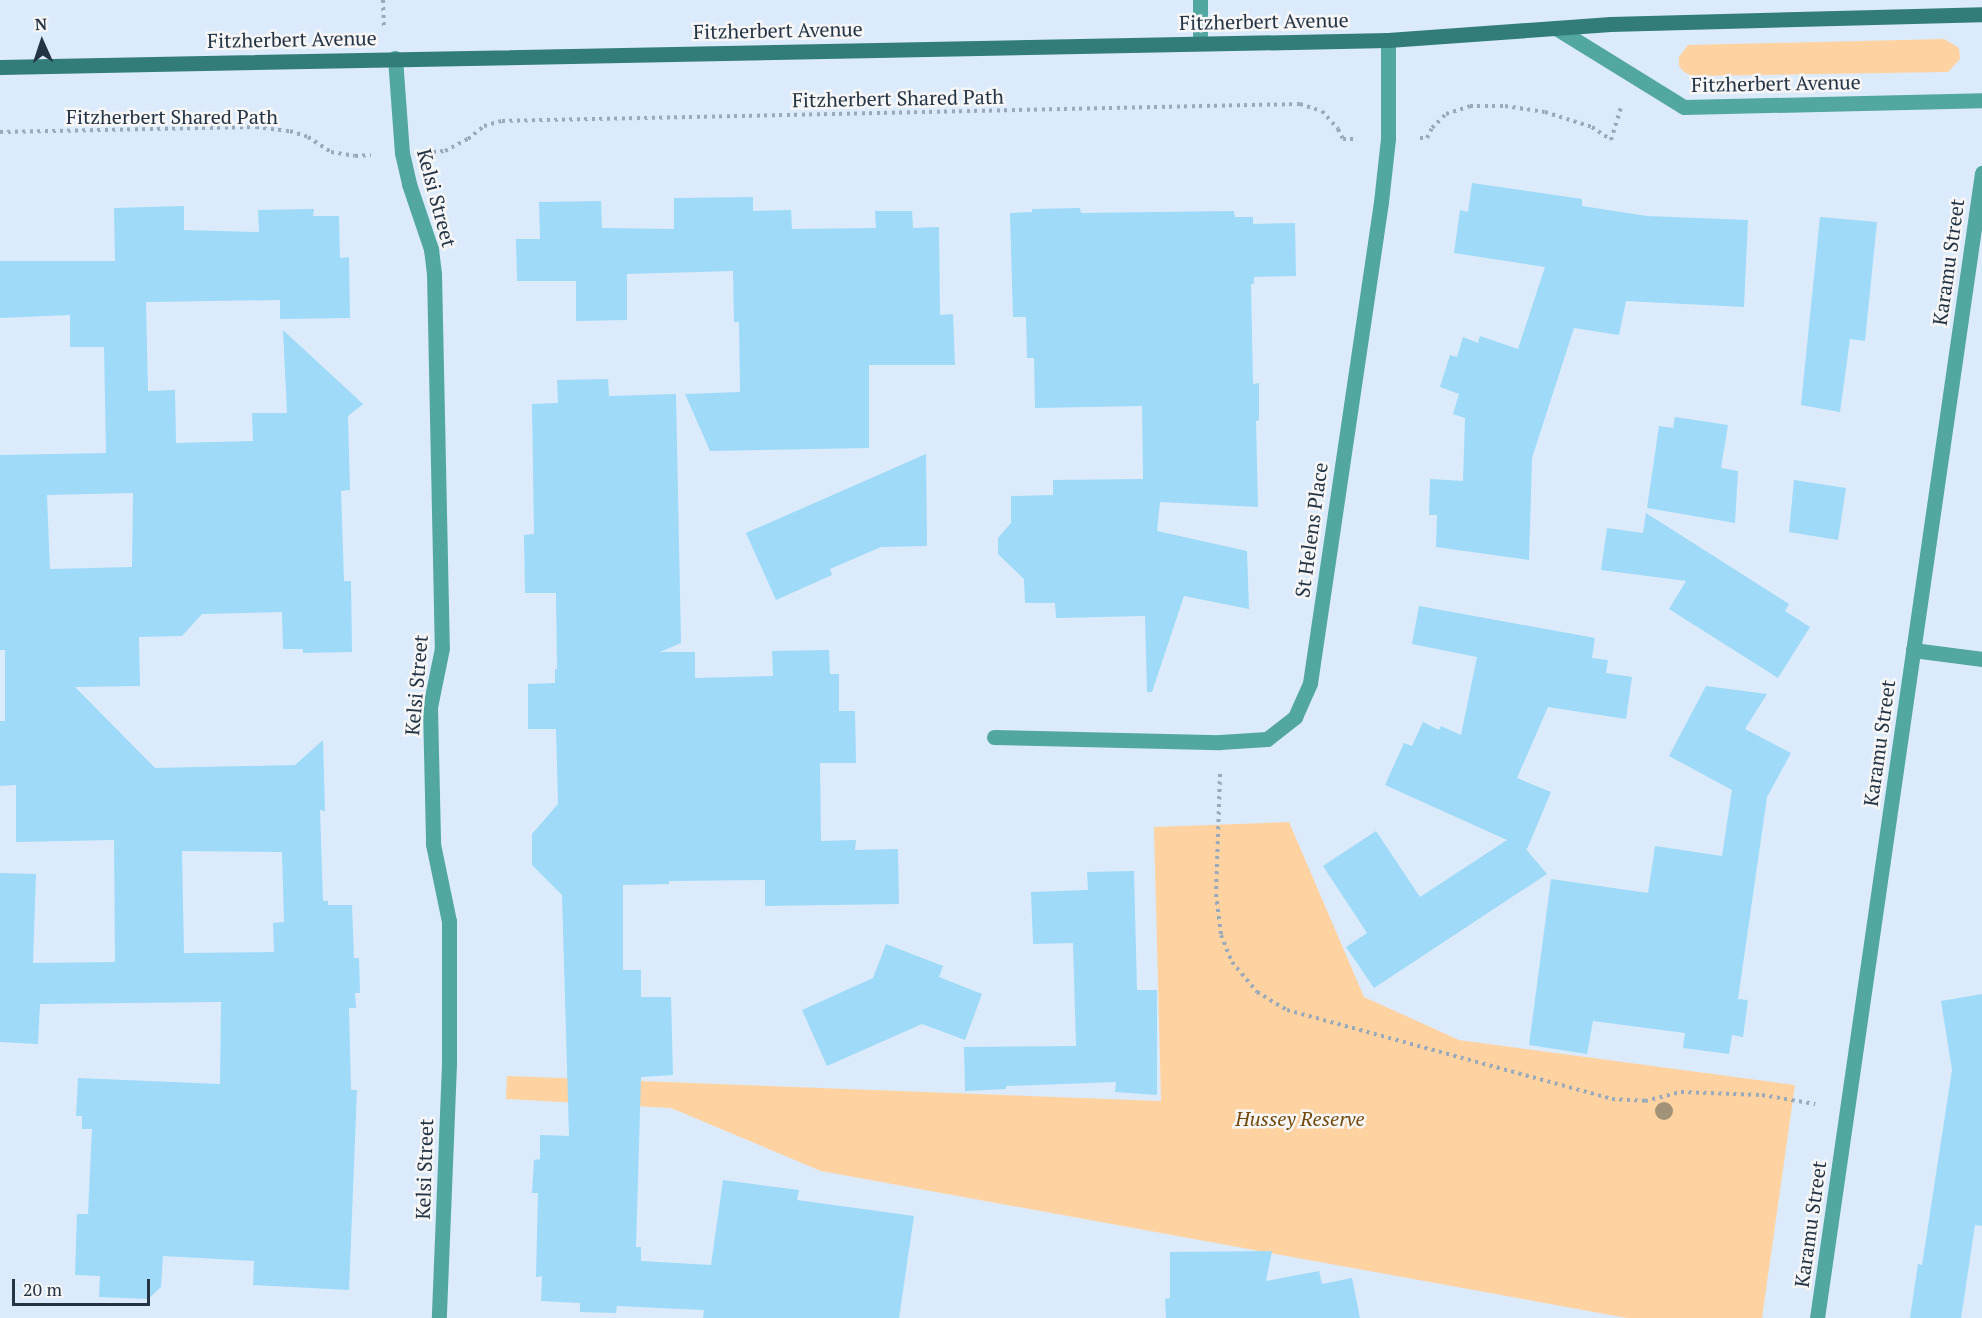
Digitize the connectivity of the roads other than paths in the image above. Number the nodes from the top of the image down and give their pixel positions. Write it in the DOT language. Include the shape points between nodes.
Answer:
graph roads {
  1 [pos="1200,0"];
  2 [pos="1982,14"];
  3 [pos="1556,28"];
  4 [pos="1388,40"];
  5 [pos="1200,42"];
  6 [pos="395,58"];
  7 [pos="0,67"];
  8 [pos="1982,100"];
  9 [pos="1982,173"];
  10 [pos="1913,650"];
  11 [pos="1982,659"];
  12 [pos="994,737"];
  13 [pos="439,1318"];
  14 [pos="1817,1318"];
  1 -- 5 [label="street"];
  2 -- 3 [label="street, Fitzherbert Avenue"];
  3 -- 4 [label="street, Fitzherbert Avenue"];
  3 -- 8 [label="street, Fitzherbert Avenue" via="1684,107"];
  4 -- 5 [label="street, Fitzherbert Avenue"];
  4 -- 12 [label="street, St Helens Place" via="1388,139 1381,202 1310,683 1294,717 1267,739 1220,742"];
  5 -- 6 [label="street, Fitzherbert Avenue"];
  6 -- 7 [label="street, Fitzherbert Avenue"];
  6 -- 13 [label="street, Kelsi Street" via="402,153 431,249 434,273 442,648 430,707 434,844 449,921 449,1064"];
  9 -- 10 [label="street, Karamu Street"];
  10 -- 11 [label="street"];
  10 -- 14 [label="street, Karamu Street"];
}
